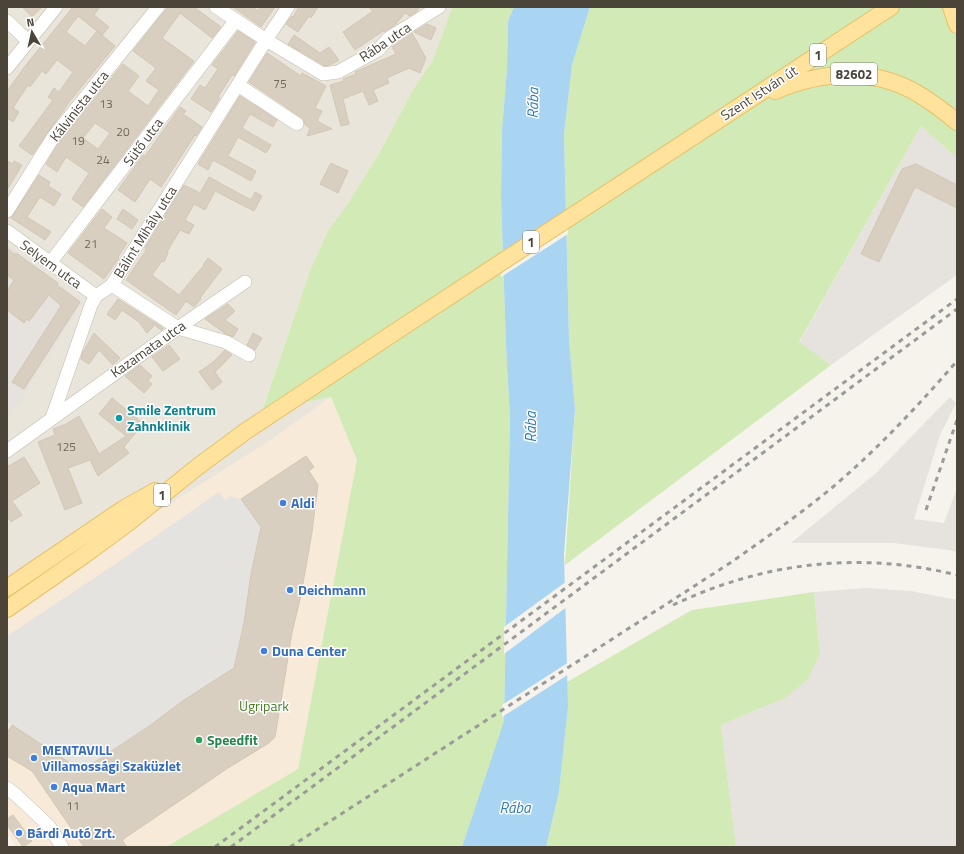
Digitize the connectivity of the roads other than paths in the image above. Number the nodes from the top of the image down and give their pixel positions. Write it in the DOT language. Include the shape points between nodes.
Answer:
graph roads {
  1 [pos="56,7"];
  2 [pos="158,7"];
  3 [pos="216,7"];
  4 [pos="288,7"];
  5 [pos="439,7"];
  6 [pos="891,7"];
  7 [pos="951,7"];
  8 [pos="236,20"];
  9 [pos="7,21"];
  10 [pos="957,25"];
  11 [pos="266,40"];
  12 [pos="28,41"];
  13 [pos="7,68"];
  14 [pos="238,85"];
  15 [pos="744,103"];
  16 [pos="957,122"];
  17 [pos="297,124"];
  18 [pos="7,211"];
  19 [pos="7,231"];
  20 [pos="50,263"];
  21 [pos="245,282"];
  22 [pos="112,285"];
  23 [pos="96,296"];
  24 [pos="178,328"];
  25 [pos="248,355"];
  26 [pos="52,418"];
  27 [pos="7,451"];
  28 [pos="196,468"];
  29 [pos="7,588"];
  30 [pos="7,609"];
  31 [pos="7,788"];
  32 [pos="62,847"];
  1 -- 12 [label="street"];
  2 -- 18 [label="street, Kálvinista utca" via="54,136"];
  3 -- 8 [label="street, Rába utca"];
  4 -- 11 [label="street, Bálint Mihály utca"];
  5 -- 11 [label="street, Rába utca" via="389,38 378,50 338,72 323,74"];
  6 -- 15 [label="main road, Szent István út / 1"];
  7 -- 10 [label="main road"];
  8 -- 11 [label="street, Rába utca"];
  8 -- 20 [label="street, Sütő utca"];
  9 -- 12 [label="street"];
  11 -- 14 [label="street, Bálint Mihály utca"];
  12 -- 13 [label="street"];
  14 -- 17 [label="street"];
  14 -- 22 [label="street, Bálint Mihály utca"];
  15 -- 16 [label="main road, 82602" via="810,79 864,75 906,87"];
  15 -- 28 [label="main road, Szent István út / 1" via="394,332 246,431"];
  19 -- 20 [label="street, Selyem utca"];
  20 -- 23 [label="street, Selyem utca"];
  21 -- 24 [label="street, Kazamata utca"];
  22 -- 23 [label="street, Bálint Mihály utca"];
  22 -- 24 [label="street"];
  23 -- 26 [label="street"];
  24 -- 25 [label="street" via="226,342"];
  24 -- 26 [label="street, Kazamata utca"];
  26 -- 27 [label="street"];
  28 -- 29 [label="main road, 1" via="123,509"];
  28 -- 30 [label="main road, 1" via="128,523"];
  31 -- 32 [label="street" via="49,826"];
}
